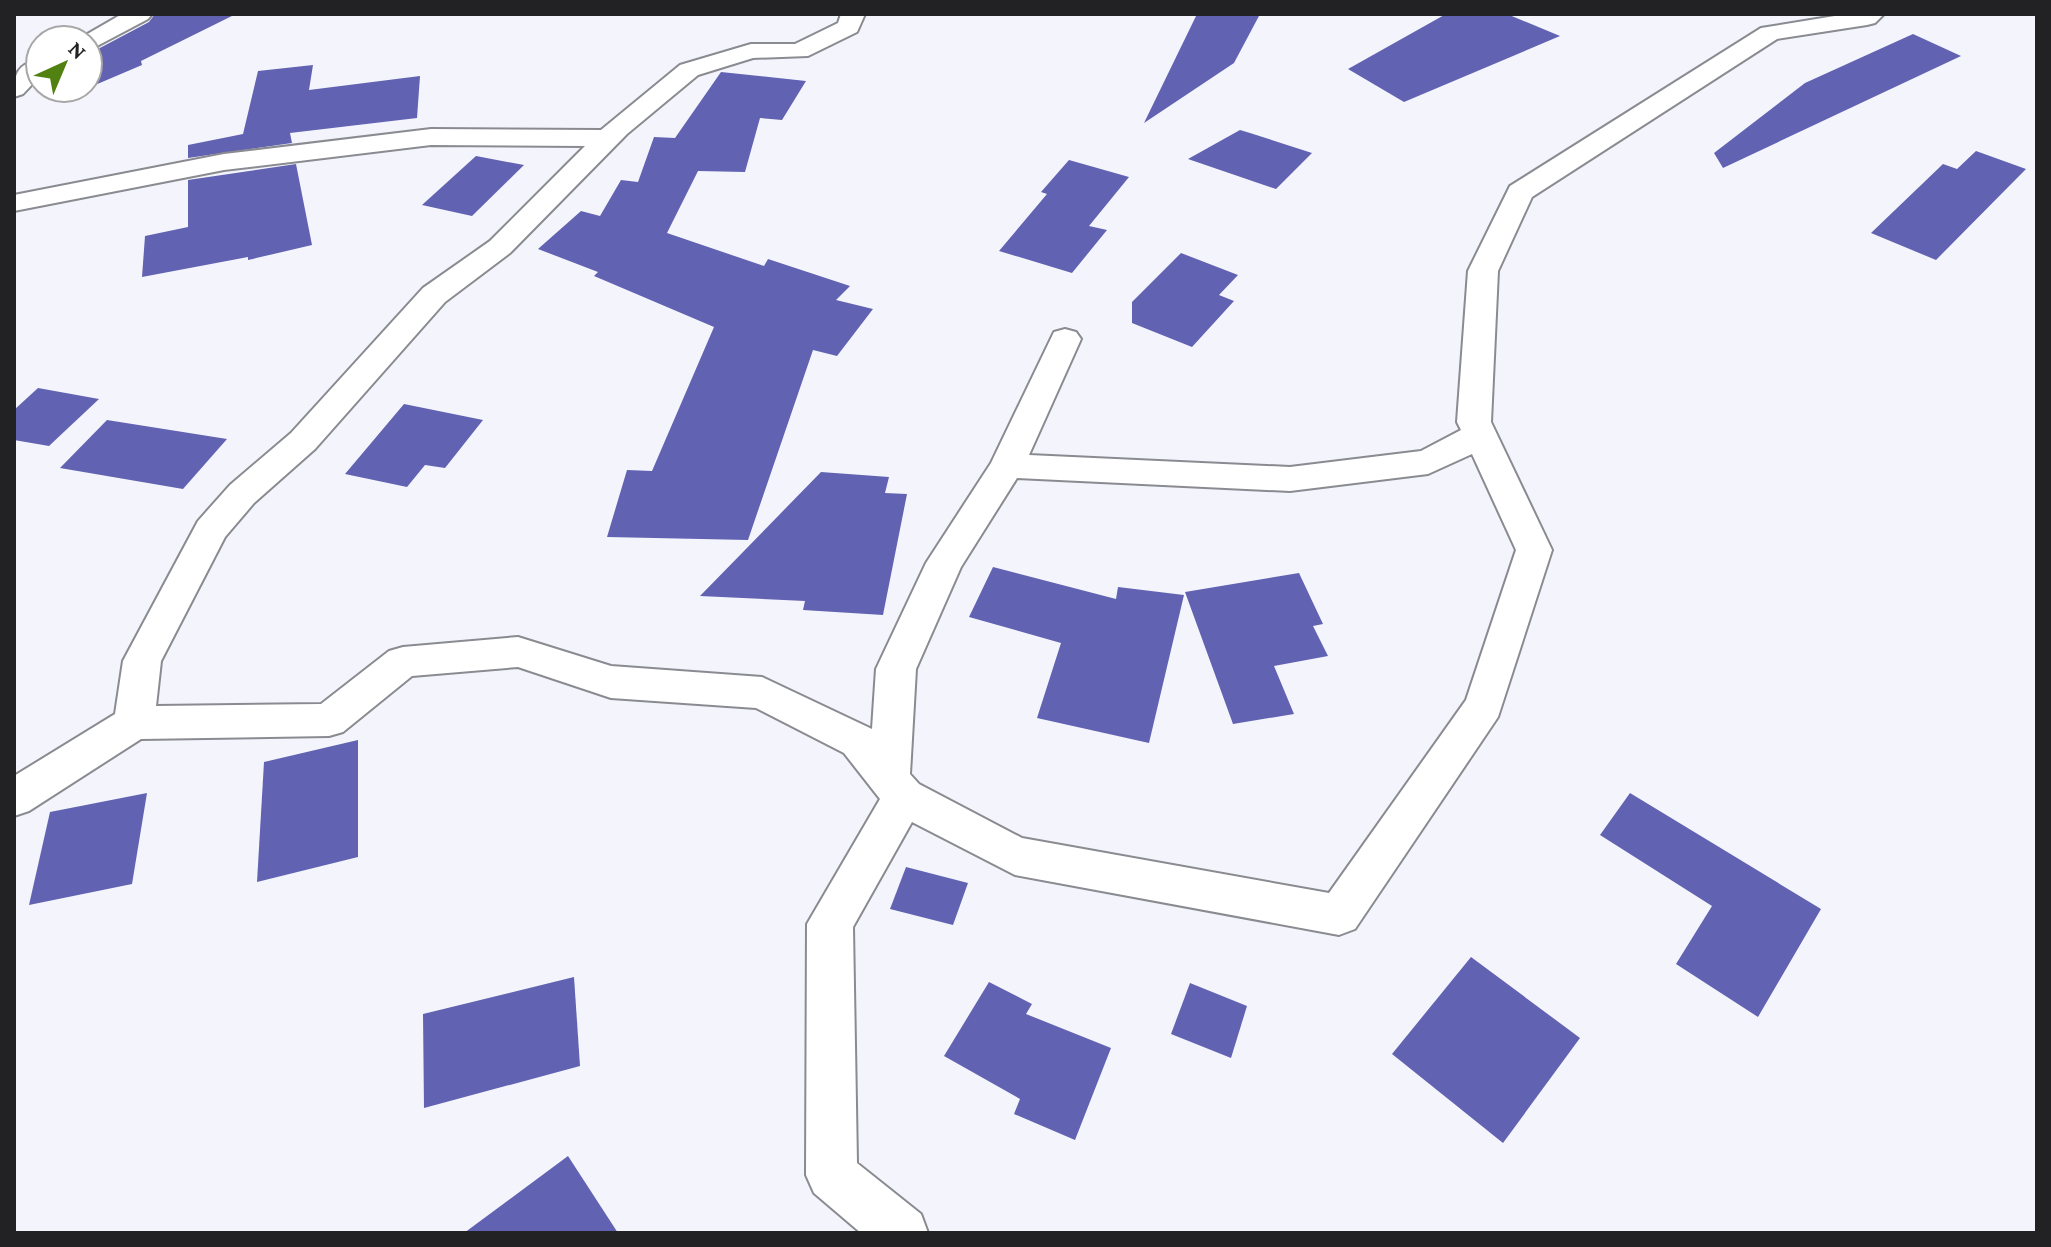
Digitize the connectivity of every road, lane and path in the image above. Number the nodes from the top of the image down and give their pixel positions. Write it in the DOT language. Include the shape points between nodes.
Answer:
graph roads {
  1 [pos="140,14"];
  2 [pos="853,14"];
  3 [pos="1864,15"];
  4 [pos="104,33"];
  5 [pos="608,138"];
  6 [pos="14,203"];
  7 [pos="1065,339"];
  8 [pos="1480,435"];
  9 [pos="1007,466"];
  10 [pos="134,723"];
  11 [pos="896,788"];
  12 [pos="14,798"];
  13 [pos="902,1233"];
  1 -- 4 [label="street"];
  2 -- 5 [label="street" via="849,27 799,51 751,51 689,70"];
  3 -- 8 [label="street" via="1770,33 1520,192 1483,271 1474,422"];
  5 -- 6 [label="street" via="431,137 224,162"];
  5 -- 10 [label="street" via="500,247 434,295 303,441 242,494 211,530 142,661"];
  7 -- 9 [label="street"];
  8 -- 9 [label="street" via="1428,462 1290,479"];
  8 -- 11 [label="street" via="1534,550 1484,706 1339,915 1015,856"];
  9 -- 11 [label="street" via="944,563 896,669"];
  10 -- 11 [label="street" via="329,720 403,662 518,652 611,682 762,693 858,741"];
  10 -- 12 [label="street"];
  11 -- 13 [label="street" via="830,924 832,1175"];
}
